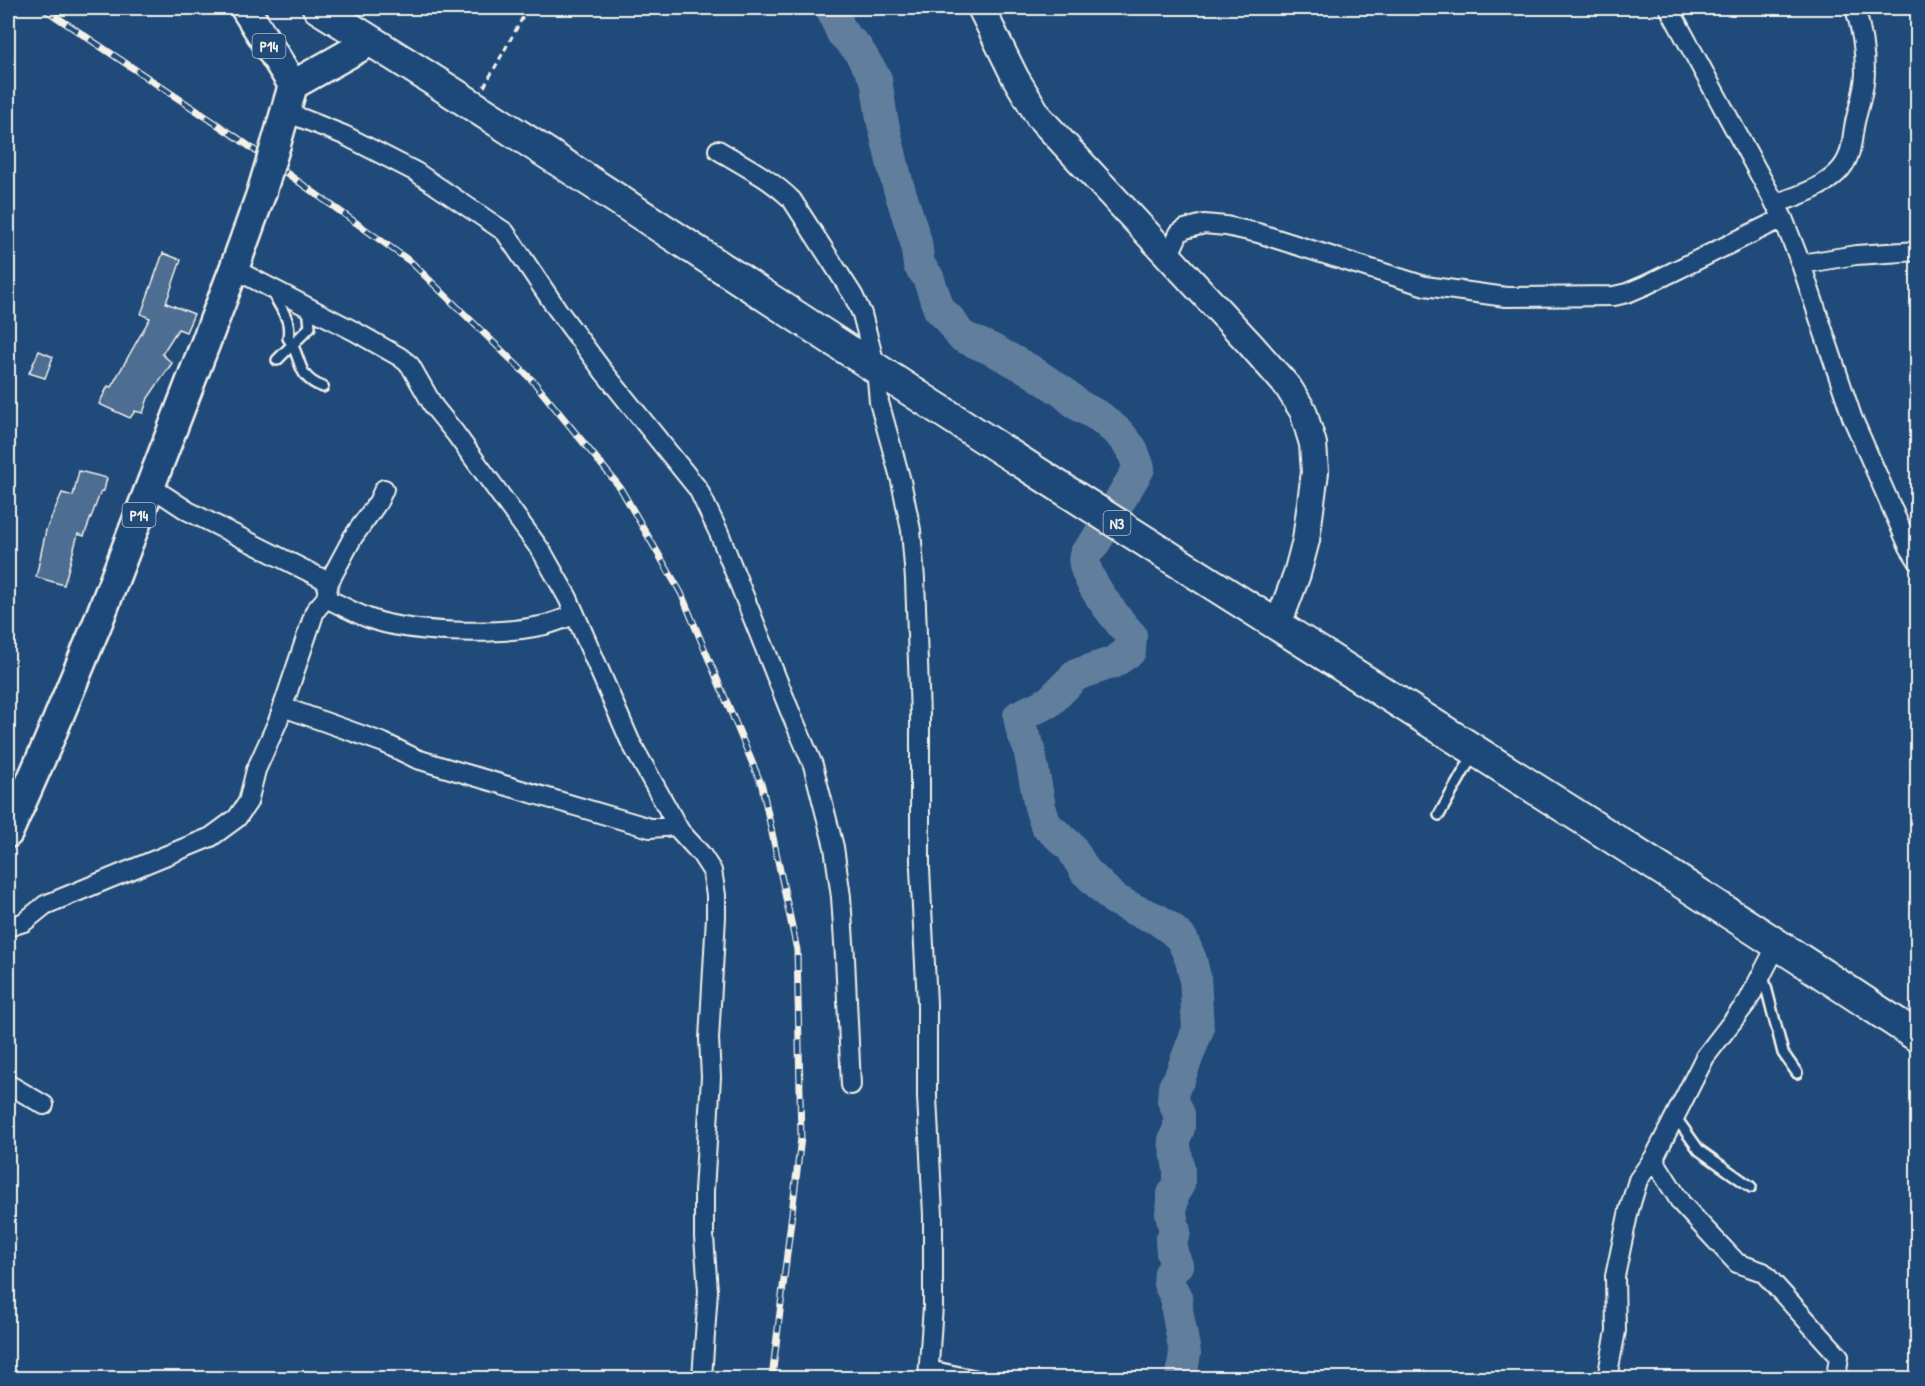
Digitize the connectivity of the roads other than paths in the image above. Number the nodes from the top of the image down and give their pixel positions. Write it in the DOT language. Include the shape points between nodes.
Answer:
graph roads {
  1 [pos="245,8"];
  2 [pos="318,8"];
  3 [pos="981,8"];
  4 [pos="1669,8"];
  5 [pos="1855,8"];
  6 [pos="371,41"];
  7 [pos="293,85"];
  8 [pos="286,112"];
  9 [pos="718,150"];
  10 [pos="1779,211"];
  11 [pos="1917,251"];
  12 [pos="1168,256"];
  13 [pos="1801,264"];
  14 [pos="234,269"];
  15 [pos="271,288"];
  16 [pos="308,307"];
  17 [pos="293,345"];
  18 [pos="278,360"];
  19 [pos="876,368"];
  20 [pos="323,387"];
  21 [pos="150,486"];
  22 [pos="384,489"];
  23 [pos="1917,561"];
  24 [pos="327,590"];
  25 [pos="575,615"];
  26 [pos="1277,627"];
  27 [pos="283,707"];
  28 [pos="1476,751"];
  29 [pos="1439,815"];
  30 [pos="677,826"];
  31 [pos="8,832"];
  32 [pos="8,927"];
  33 [pos="1777,945"];
  34 [pos="1762,973"];
  35 [pos="1917,1037"];
  36 [pos="1797,1073"];
  37 [pos="8,1084"];
  38 [pos="850,1086"];
  39 [pos="44,1105"];
  40 [pos="1674,1115"];
  41 [pos="1655,1156"];
  42 [pos="1751,1186"];
  43 [pos="929,1372"];
  44 [pos="702,1378"];
  45 [pos="988,1378"];
  46 [pos="1607,1378"];
  47 [pos="1836,1378"];
  1 -- 7 [label="main road, P14"];
  2 -- 6 [label="highway, N3"];
  3 -- 12 [label="main road" via="1039,117"];
  4 -- 10 [label="street"];
  5 -- 10 [label="street" via="1865,73 1848,159 1837,173"];
  6 -- 7 [label="main road"];
  6 -- 19 [label="highway, N3"];
  7 -- 8 [label="main road, P14"];
  8 -- 14 [label="main road, P14, bridge"];
  8 -- 38 [label="street" via="344,135 416,172 505,232 603,371 698,489 813,765 834,847 841,897"];
  9 -- 19 [label="street" via="792,200 854,295"];
  10 -- 12 [label="street" via="1646,285 1614,296 1506,297 1425,286 1258,233 1204,224 1179,233"];
  10 -- 13 [label="street"];
  11 -- 13 [label="street"];
  12 -- 26 [label="main road" via="1288,387 1303,411 1313,444 1315,472 1306,540"];
  13 -- 23 [label="street" via="1852,417"];
  14 -- 15 [label="street"];
  14 -- 21 [label="main road, P14"];
  15 -- 16 [label="street"];
  15 -- 17 [label="lane" via="286,316 288,338"];
  16 -- 17 [label="lane" via="310,327"];
  16 -- 25 [label="street" via="410,365 434,407 542,552"];
  17 -- 18 [label="lane"];
  17 -- 20 [label="lane" via="299,366 312,384"];
  19 -- 26 [label="highway, N3"];
  19 -- 43 [label="street" via="879,402 911,530 915,579 920,869 933,1215"];
  21 -- 24 [label="street" via="188,512"];
  21 -- 31 [label="main road, P14" via="77,674"];
  22 -- 24 [label="street" via="353,537"];
  24 -- 25 [label="street" via="368,618 392,625 497,632 541,626"];
  24 -- 27 [label="street" via="315,611"];
  25 -- 30 [label="street" via="630,741"];
  26 -- 28 [label="highway, N3"];
  27 -- 30 [label="street" via="443,767 650,828"];
  27 -- 32 [label="street" via="256,770 248,802 237,818 211,837 45,904 24,922"];
  28 -- 29 [label="lane"];
  28 -- 33 [label="highway, N3"];
  30 -- 44 [label="street" via="712,871 716,895 704,1191 708,1291"];
  33 -- 34 [label="street"];
  33 -- 35 [label="highway, N3"];
  34 -- 36 [label="lane" via="1776,1034"];
  34 -- 40 [label="street" via="1748,1002 1705,1057"];
  37 -- 39 [label="street"];
  40 -- 41 [label="street"];
  40 -- 42 [label="lane" via="1699,1150"];
  41 -- 46 [label="street" via="1638,1180 1629,1210 1615,1276 1616,1331"];
  41 -- 47 [label="street" via="1681,1203 1737,1263 1763,1272 1829,1343 1839,1356"];
  43 -- 45 [label="lane"];
}
